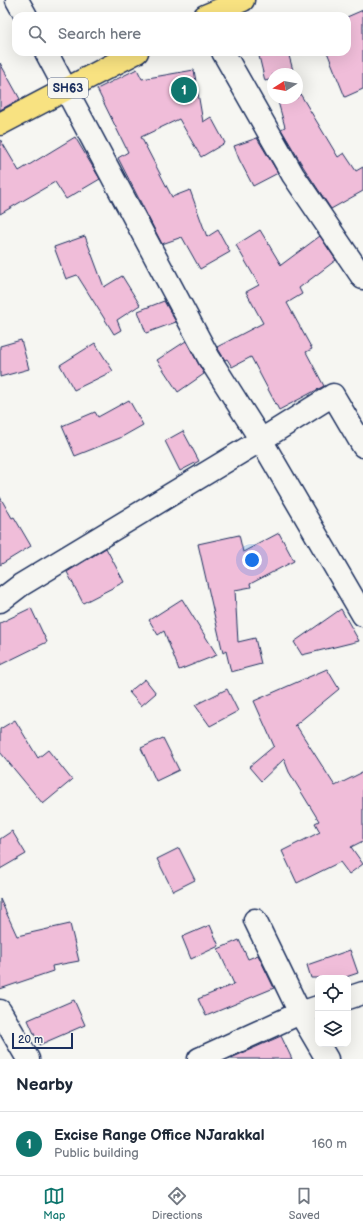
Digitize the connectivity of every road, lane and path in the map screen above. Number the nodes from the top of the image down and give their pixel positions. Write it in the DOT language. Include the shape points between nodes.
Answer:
graph roads {
  1 [pos="17,0"];
  2 [pos="243,0"];
  3 [pos="24,12"];
  4 [pos="214,12"];
  5 [pos="48,56"];
  6 [pos="129,56"];
  7 [pos="225,56"];
  8 [pos="66,89"];
  9 [pos="0,124"];
  10 [pos="363,278"];
  11 [pos="261,440"];
  12 [pos="363,446"];
  13 [pos="0,601"];
  14 [pos="363,615"];
  15 [pos="255,920"];
  16 [pos="363,993"];
  17 [pos="351,997"];
  18 [pos="309,1010"];
  19 [pos="0,1011"];
  20 [pos="28,1059"];
  21 [pos="199,1059"];
  22 [pos="327,1059"];
  1 -- 3 [label="street"];
  2 -- 4 [label="main road"];
  5 -- 8 [label="street"];
  6 -- 8 [label="main road, SH63"];
  7 -- 10 [label="street" via="293,175"];
  8 -- 9 [label="main road, SH63"];
  8 -- 11 [label="street" via="209,358"];
  11 -- 12 [label="street" via="333,395"];
  11 -- 13 [label="street" via="21,585"];
  11 -- 14 [label="street"];
  15 -- 18 [label="street"];
  16 -- 17 [label="street"];
  18 -- 21 [label="street"];
  18 -- 22 [label="street"];
  19 -- 20 [label="street"];
}
